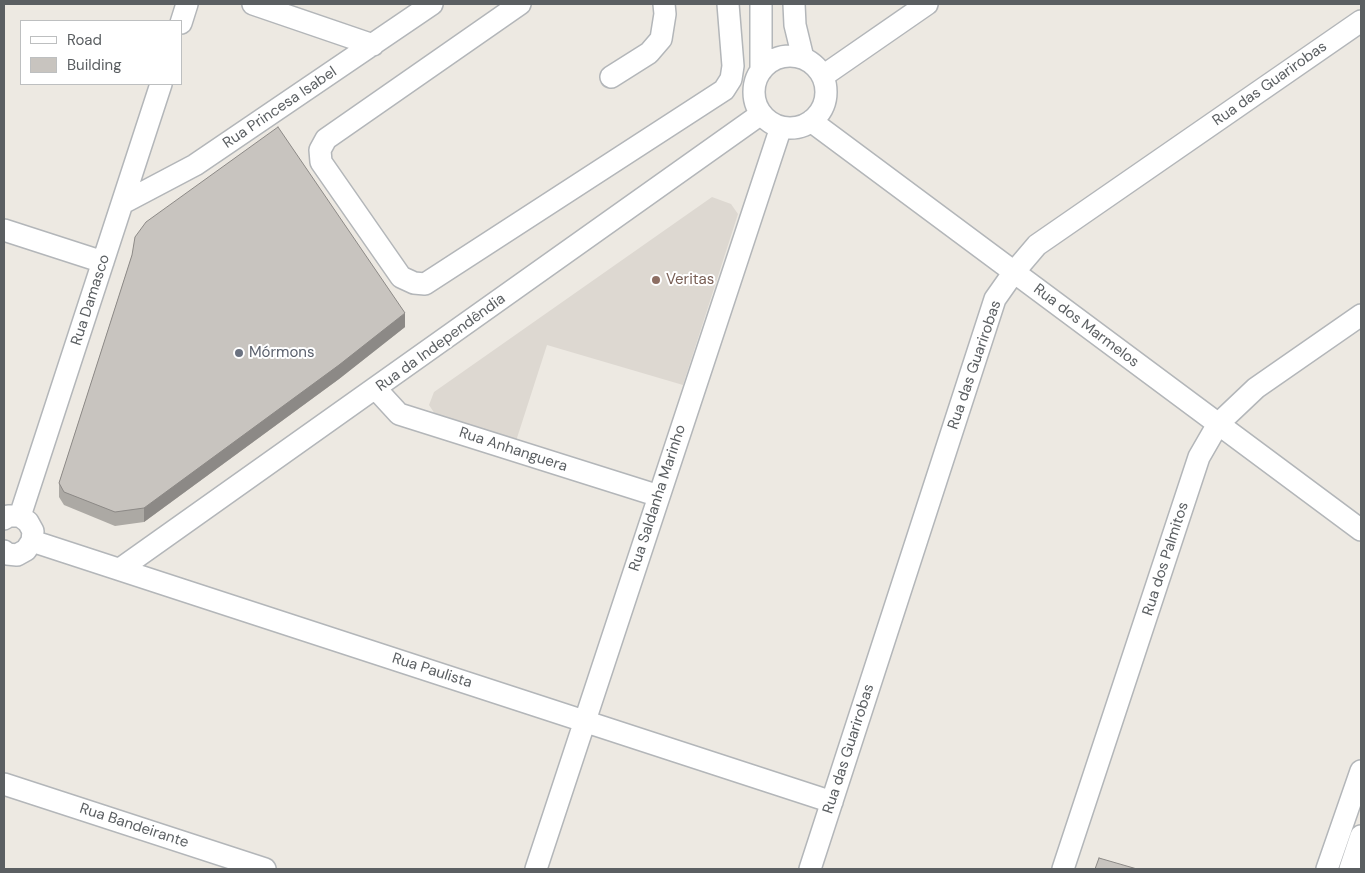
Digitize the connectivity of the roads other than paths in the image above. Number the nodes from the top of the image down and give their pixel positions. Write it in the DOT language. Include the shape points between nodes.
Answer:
graph roads {
  1 [pos="187,4"];
  2 [pos="253,4"];
  3 [pos="432,4"];
  4 [pos="520,4"];
  5 [pos="664,4"];
  6 [pos="728,4"];
  7 [pos="761,4"];
  8 [pos="794,4"];
  9 [pos="927,4"];
  10 [pos="182,20"];
  11 [pos="1361,21"];
  12 [pos="374,45"];
  13 [pos="803,58"];
  14 [pos="761,71"];
  15 [pos="823,76"];
  16 [pos="611,77"];
  17 [pos="162,85"];
  18 [pos="761,114"];
  19 [pos="811,121"];
  20 [pos="781,127"];
  21 [pos="123,203"];
  22 [pos="4,230"];
  23 [pos="103,262"];
  24 [pos="1014,272"];
  25 [pos="1361,315"];
  26 [pos="376,390"];
  27 [pos="1218,424"];
  28 [pos="659,496"];
  29 [pos="12,518"];
  30 [pos="1361,530"];
  31 [pos="32,541"];
  32 [pos="5,556"];
  33 [pos="120,570"];
  34 [pos="585,721"];
  35 [pos="1361,770"];
  36 [pos="4,784"];
  37 [pos="832,802"];
  38 [pos="1361,836"];
  39 [pos="265,869"];
  40 [pos="536,869"];
  41 [pos="810,869"];
  42 [pos="1064,869"];
  43 [pos="1327,869"];
  44 [pos="1350,869"];
  1 -- 10 [label="street"];
  2 -- 12 [label="street"];
  3 -- 12 [label="street, Rua Princesa Isabel"];
  4 -- 6 [label="street" via="326,138 320,150 322,162 400,277 414,283 426,284 724,90 731,79 733,66"];
  5 -- 16 [label="street" via="661,39 649,53"];
  7 -- 14 [label="street"];
  8 -- 13 [label="street"];
  9 -- 15 [label="street"];
  11 -- 24 [label="street, Rua das Guarirobas" via="1037,246"];
  12 -- 21 [label="street, Rua Princesa Isabel" via="196,165"];
  13 -- 14 [label="street" via="789,55 775,59"];
  13 -- 15 [label="street" via="812,62"];
  14 -- 18 [label="street" via="754,93"];
  15 -- 19 [label="street" via="826,96 822,108"];
  17 -- 21 [label="street, Rua Damasco"];
  18 -- 20 [label="street"];
  18 -- 26 [label="street, Rua da Independêndia"];
  19 -- 20 [label="street" via="799,126"];
  19 -- 24 [label="street, Rua dos Marmelos"];
  20 -- 28 [label="street, Rua Saldanha Marinho"];
  21 -- 23 [label="street, Rua Damasco"];
  22 -- 23 [label="street"];
  23 -- 29 [label="street, Rua Damasco"];
  24 -- 27 [label="street, Rua dos Marmelos"];
  24 -- 37 [label="street, Rua das Guarirobas" via="995,299"];
  25 -- 27 [label="street, Rua dos Palmitos" via="1256,388"];
  26 -- 28 [label="street, Rua Anhanguera" via="399,414"];
  26 -- 33 [label="street, Rua da Independêndia"];
  27 -- 30 [label="street, Rua dos Marmelos"];
  27 -- 42 [label="street, Rua dos Palmitos" via="1199,457"];
  28 -- 34 [label="street, Rua Saldanha Marinho"];
  29 -- 31 [label="street" via="31,526"];
  31 -- 32 [label="street" via="18,555"];
  31 -- 33 [label="street, Rua Paulista"];
  33 -- 34 [label="street, Rua Paulista"];
  34 -- 37 [label="street, Rua Paulista"];
  34 -- 40 [label="street, Rua Saldanha Marinho"];
  35 -- 43 [label="street"];
  36 -- 39 [label="street, Rua Bandeirante"];
  37 -- 41 [label="street, Rua das Guarirobas"];
  38 -- 44 [label="street"];
}
